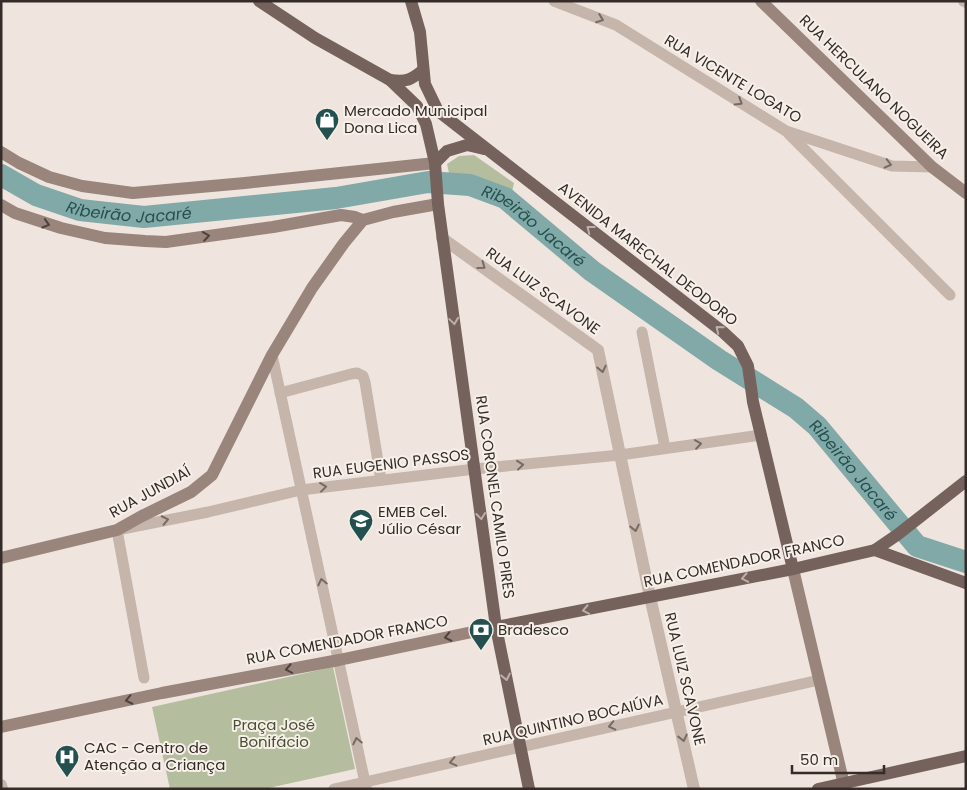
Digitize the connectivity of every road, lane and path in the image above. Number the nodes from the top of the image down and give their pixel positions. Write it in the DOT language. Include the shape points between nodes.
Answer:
graph roads {
  1 [pos="259,1"];
  2 [pos="411,1"];
  3 [pos="554,1"];
  4 [pos="761,1"];
  5 [pos="423,70"];
  6 [pos="390,80"];
  7 [pos="786,131"];
  8 [pos="486,149"];
  9 [pos="1,152"];
  10 [pos="435,166"];
  11 [pos="932,167"];
  12 [pos="965,191"];
  13 [pos="438,200"];
  14 [pos="1,205"];
  15 [pos="364,220"];
  16 [pos="442,238"];
  17 [pos="950,295"];
  18 [pos="642,332"];
  19 [pos="272,355"];
  20 [pos="280,393"];
  21 [pos="761,435"];
  22 [pos="665,448"];
  23 [pos="620,454"];
  24 [pos="475,469"];
  25 [pos="381,480"];
  26 [pos="966,481"];
  27 [pos="301,490"];
  28 [pos="117,530"];
  29 [pos="875,550"];
  30 [pos="1,558"];
  31 [pos="793,569"];
  32 [pos="966,583"];
  33 [pos="650,598"];
  34 [pos="496,627"];
  35 [pos="339,660"];
  36 [pos="144,678"];
  37 [pos="819,680"];
  38 [pos="677,712"];
  39 [pos="1,727"];
  40 [pos="520,747"];
  41 [pos="966,756"];
  42 [pos="1,784"];
  43 [pos="366,785"];
  44 [pos="844,786"];
  45 [pos="2,789"];
  46 [pos="334,789"];
  47 [pos="529,789"];
  48 [pos="694,789"];
  49 [pos="818,789"];
  1 -- 6 [label="main road" via="315,38"];
  2 -- 5 [label="main road" via="420,32"];
  3 -- 7 [label="street, RUA VICENTE LOGATO, one-way" via="616,25"];
  4 -- 11 [label="main road, RUA HERCULANO NOGUEIRA"];
  5 -- 6 [label="main road" via="403,82"];
  5 -- 8 [label="main road, AVENIDA MARECHAL DEODORO" via="424,84 438,111"];
  6 -- 10 [label="main road" via="418,106 426,124"];
  7 -- 11 [label="street, RUA VICENTE LOGATO, one-way" via="892,166"];
  7 -- 17 [label="street"];
  8 -- 10 [label="main road" via="467,146 447,151"];
  21 -- 8 [label="main road, AVENIDA MARECHAL DEODORO, one-way" via="748,366 738,346"];
  9 -- 10 [label="main road" via="49,177 82,186 133,193"];
  10 -- 13 [label="main road"];
  11 -- 12 [label="main road, RUA HERCULANO NOGUEIRA"];
  13 -- 15 [label="main road"];
  13 -- 16 [label="main road"];
  14 -- 15 [label="main road, one-way" via="61,228 104,238 145,242 273,228 341,215"];
  15 -- 19 [label="main road, RUA JUNDIAÍ" via="312,288"];
  16 -- 23 [label="street, RUA LUIZ SCAVONE, one-way" via="598,350"];
  16 -- 24 [label="main road, RUA CORONEL CAMILO PIRES, one-way"];
  18 -- 22 [label="street"];
  19 -- 20 [label="street"];
  19 -- 28 [label="main road, RUA JUNDIAÍ" via="212,475 191,492"];
  20 -- 25 [label="street" via="351,374 363,376"];
  20 -- 27 [label="street"];
  22 -- 21 [label="street, RUA EUGENIO PASSOS, one-way"];
  21 -- 31 [label="main road, AVENIDA MARECHAL DEODORO"];
  22 -- 23 [label="street, RUA EUGENIO PASSOS"];
  24 -- 23 [label="street, RUA EUGENIO PASSOS, one-way"];
  23 -- 33 [label="street, RUA LUIZ SCAVONE, one-way"];
  24 -- 25 [label="street, RUA EUGENIO PASSOS"];
  24 -- 34 [label="main road, RUA CORONEL CAMILO PIRES, one-way"];
  27 -- 25 [label="street, RUA EUGENIO PASSOS, one-way"];
  26 -- 29 [label="main road"];
  28 -- 27 [label="street, RUA EUGENIO PASSOS, one-way"];
  35 -- 27 [label="street, one-way"];
  28 -- 30 [label="main road, RUA JUNDIAÍ"];
  28 -- 36 [label="street"];
  29 -- 31 [label="main road, RUA COMENDADOR FRANCO"];
  29 -- 32 [label="main road"];
  31 -- 33 [label="main road, RUA COMENDADOR FRANCO, one-way"];
  31 -- 37 [label="main road, AVENIDA MARECHAL DEODORO"];
  33 -- 34 [label="main road, RUA COMENDADOR FRANCO, one-way"];
  33 -- 38 [label="street, RUA LUIZ SCAVONE"];
  34 -- 35 [label="main road, RUA COMENDADOR FRANCO, one-way"];
  34 -- 40 [label="main road, RUA CORONEL CAMILO PIRES, one-way"];
  35 -- 39 [label="main road, RUA COMENDADOR FRANCO, one-way"];
  43 -- 35 [label="street, one-way"];
  37 -- 38 [label="street, RUA QUINTINO BOCAIÚVA"];
  37 -- 44 [label="main road, AVENIDA MARECHAL DEODORO"];
  38 -- 40 [label="street, RUA QUINTINO BOCAIÚVA, one-way"];
  38 -- 48 [label="street, RUA LUIZ SCAVONE, one-way"];
  40 -- 43 [label="street, RUA QUINTINO BOCAIÚVA, one-way"];
  40 -- 47 [label="main road, RUA CORONEL CAMILO PIRES"];
  41 -- 44 [label="main road"];
  42 -- 45 [label="street"];
  43 -- 46 [label="street, RUA QUINTINO BOCAIÚVA"];
  44 -- 49 [label="main road"];
}
